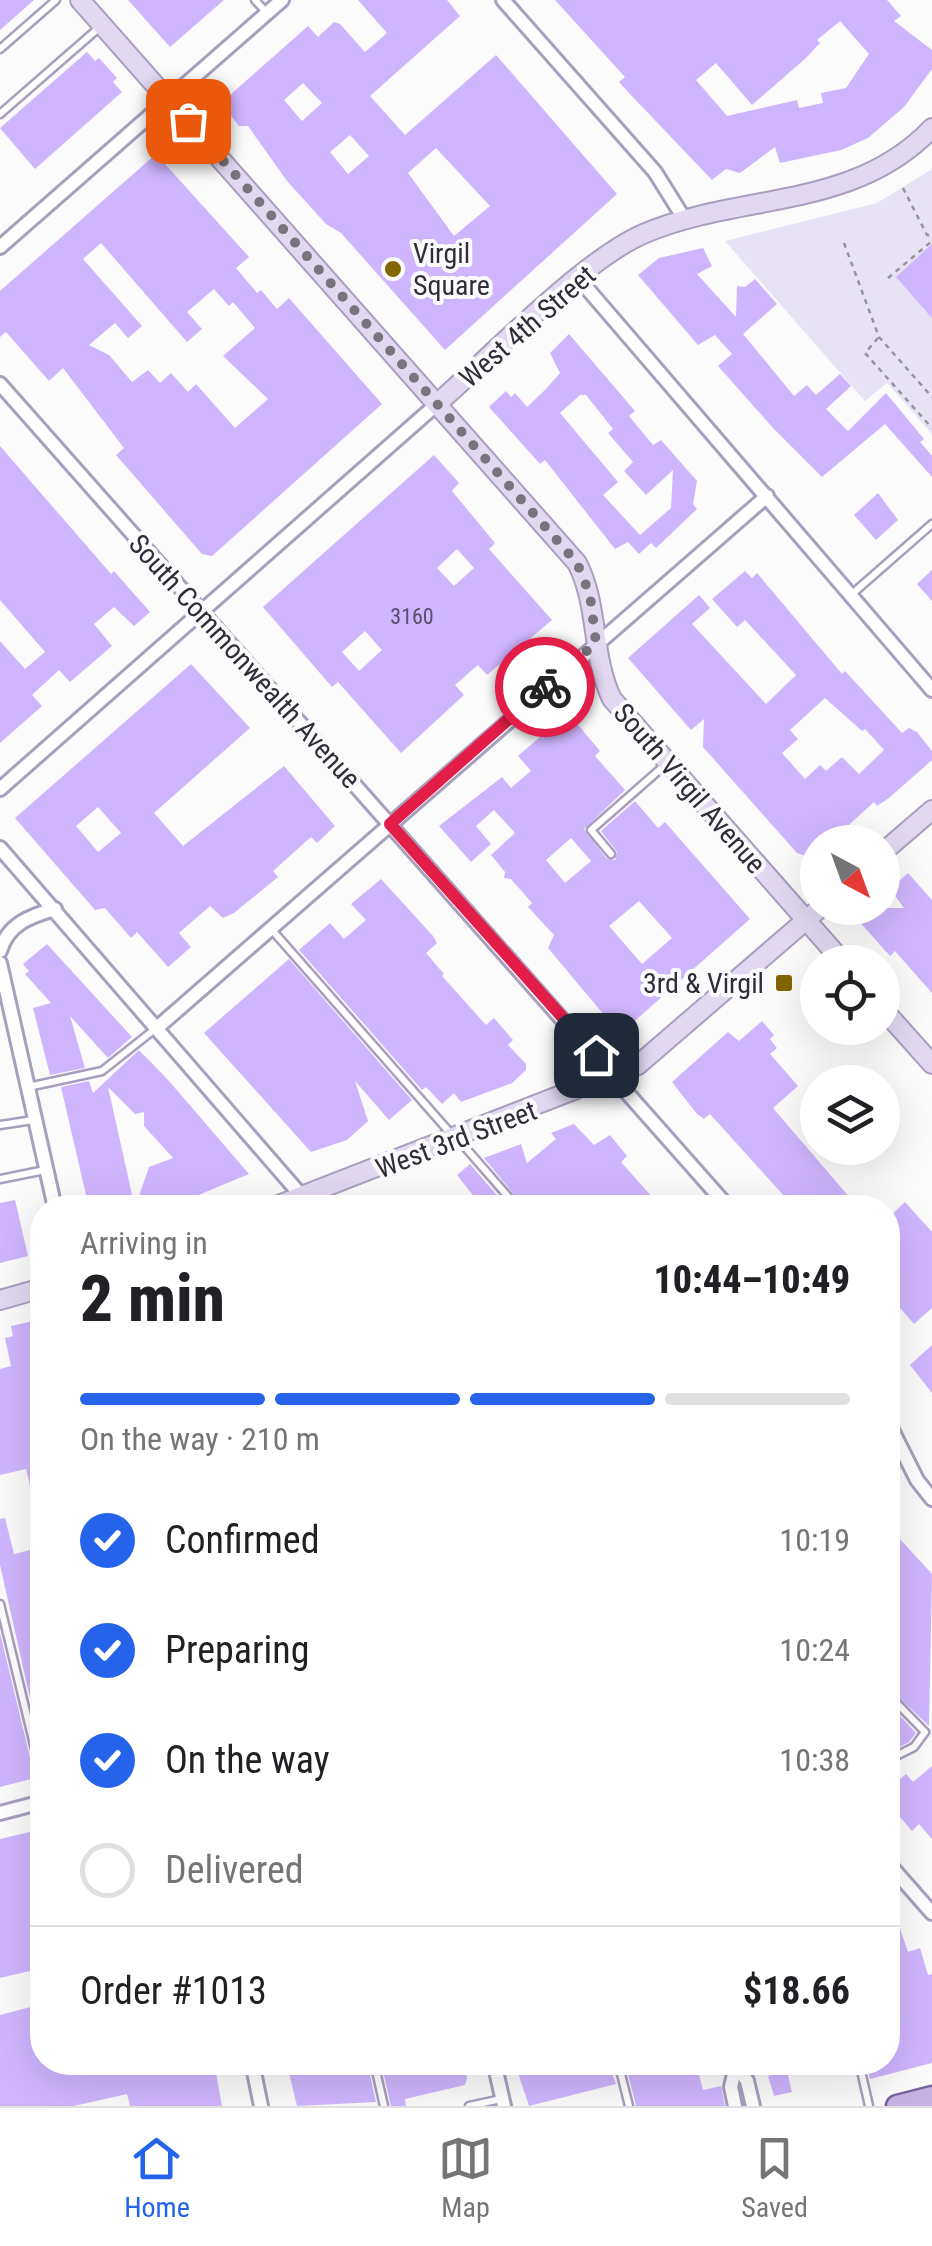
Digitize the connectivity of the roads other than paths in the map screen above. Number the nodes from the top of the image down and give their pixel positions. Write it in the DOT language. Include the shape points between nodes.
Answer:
graph roads {
  1 [pos="56,0"];
  2 [pos="80,0"];
  3 [pos="256,0"];
  4 [pos="282,0"];
  5 [pos="504,0"];
  6 [pos="267,13"];
  7 [pos="102,25"];
  8 [pos="0,49"];
  9 [pos="169,100"];
  10 [pos="0,114"];
  11 [pos="932,128"];
  12 [pos="685,220"];
  13 [pos="0,247"];
  14 [pos="580,279"];
  15 [pos="0,384"];
  16 [pos="438,404"];
  17 [pos="767,496"];
  18 [pos="932,524"];
  19 [pos="852,594"];
  20 [pos="202,612"];
  21 [pos="596,643"];
  22 [pos="932,690"];
  23 [pos="667,763"];
  24 [pos="0,789"];
  25 [pos="932,810"];
  26 [pos="390,824"];
  27 [pos="900,838"];
  28 [pos="0,848"];
  29 [pos="612,854"];
  30 [pos="800,901"];
  31 [pos="55,909"];
  32 [pos="800,925"];
  33 [pos="271,930"];
  34 [pos="0,951"];
  35 [pos="0,964"];
  36 [pos="158,1027"];
  37 [pos="900,1028"];
  38 [pos="932,1064"];
  39 [pos="615,1077"];
  40 [pos="27,1087"];
  41 [pos="34,1120"];
  42 [pos="0,1125"];
  43 [pos="457,1139"];
  44 [pos="46,1170"];
  45 [pos="0,1179"];
  46 [pos="52,1195"];
  47 [pos="297,1195"];
  48 [pos="324,1195"];
  49 [pos="507,1195"];
  50 [pos="719,1195"];
  51 [pos="30,1291"];
  52 [pos="0,1300"];
  53 [pos="900,1446"];
  54 [pos="932,1499"];
  55 [pos="0,1604"];
  56 [pos="900,1706"];
  57 [pos="30,1728"];
  58 [pos="900,1754"];
  59 [pos="30,1805"];
  60 [pos="0,1813"];
  61 [pos="900,1877"];
  62 [pos="932,1913"];
  63 [pos="255,2075"];
  64 [pos="377,2075"];
  65 [pos="497,2075"];
  66 [pos="621,2075"];
  67 [pos="732,2075"];
  68 [pos="743,2075"];
  69 [pos="861,2075"];
  70 [pos="932,2097"];
  71 [pos="503,2102"];
  72 [pos="262,2106"];
  73 [pos="384,2106"];
  74 [pos="469,2106"];
  75 [pos="629,2106"];
  76 [pos="735,2106"];
  77 [pos="753,2106"];
  78 [pos="869,2106"];
  79 [pos="897,2106"];
  1 -- 8 [label="lane"];
  2 -- 7 [label="main road, South Virgil Avenue"];
  3 -- 6 [label="lane"];
  4 -- 6 [label="street"];
  5 -- 12 [label="street" via="655,172"];
  6 -- 9 [label="street"];
  7 -- 9 [label="main road, South Virgil Avenue"];
  7 -- 10 [label="lane"];
  9 -- 13 [label="street"];
  9 -- 16 [label="main road, South Virgil Avenue"];
  11 -- 12 [label="main road, West 4th Street" via="868,177"];
  12 -- 14 [label="main road, West 4th Street" via="627,242"];
  14 -- 16 [label="main road, West 4th Street"];
  14 -- 17 [label="street"];
  15 -- 20 [label="street, South Commonwealth Avenue"];
  16 -- 20 [label="street, West 4th Street"];
  16 -- 21 [label="main road, South Virgil Avenue" via="577,563 590,595"];
  17 -- 19 [label="street"];
  17 -- 21 [label="street"];
  18 -- 19 [label="lane"];
  19 -- 22 [label="street"];
  20 -- 24 [label="street, West 4th Street"];
  20 -- 26 [label="street, South Commonwealth Avenue"];
  21 -- 23 [label="main road, South Virgil Avenue" via="612,698"];
  21 -- 26 [label="street"];
  23 -- 29 [label="lane" via="592,830"];
  23 -- 30 [label="main road, South Virgil Avenue"];
  25 -- 27 [label="main road"];
  26 -- 33 [label="street"];
  26 -- 39 [label="street, South Commonwealth Avenue"];
  28 -- 31 [label="street"];
  31 -- 34 [label="street" via="28,916"];
  31 -- 36 [label="street"];
  32 -- 39 [label="main road, West 3rd Street" via="638,1065"];
  33 -- 36 [label="street"];
  33 -- 43 [label="lane"];
  35 -- 40 [label="street"];
  36 -- 40 [label="lane" via="102,1071"];
  36 -- 47 [label="street"];
  37 -- 38 [label="main road"];
  39 -- 43 [label="main road, West 3rd Street"];
  39 -- 50 [label="street, South Commonwealth Avenue"];
  40 -- 41 [label="street"];
  41 -- 42 [label="lane"];
  41 -- 44 [label="street"];
  43 -- 48 [label="main road, West 3rd Street"];
  43 -- 49 [label="lane"];
  44 -- 45 [label="lane"];
  44 -- 46 [label="street"];
  51 -- 52 [label="main road"];
  53 -- 54 [label="street"];
  55 -- 57 [label="lane"];
  56 -- 58 [label="lane" via="926,1732"];
  59 -- 60 [label="street"];
  61 -- 62 [label="street"];
  63 -- 72 [label="street"];
  64 -- 73 [label="lane"];
  65 -- 71 [label="street"];
  66 -- 75 [label="lane"];
  67 -- 76 [label="street"];
  68 -- 77 [label="street"];
  69 -- 78 [label="lane"];
  70 -- 79 [label="main road"];
  71 -- 74 [label="lane"];
}
